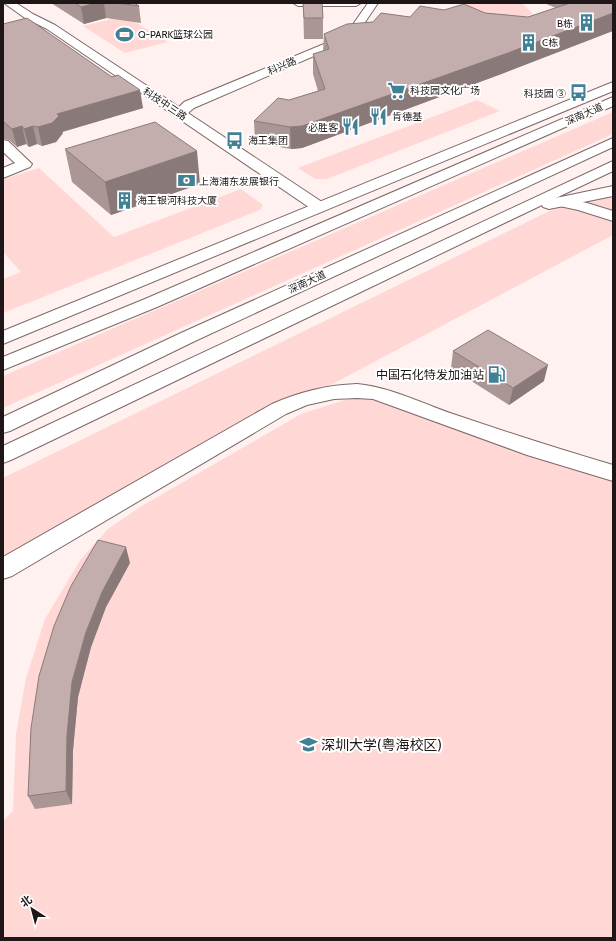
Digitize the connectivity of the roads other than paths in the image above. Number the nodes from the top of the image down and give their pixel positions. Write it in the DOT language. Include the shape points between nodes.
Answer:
graph roads {
  1 [pos="10,3"];
  2 [pos="298,3"];
  3 [pos="356,3"];
  4 [pos="373,3"];
  5 [pos="613,86"];
  6 [pos="613,101"];
  7 [pos="179,113"];
  8 [pos="577,117"];
  9 [pos="613,142"];
  10 [pos="3,144"];
  11 [pos="428,162"];
  12 [pos="613,164"];
  13 [pos="3,174"];
  14 [pos="613,191"];
  15 [pos="560,202"];
  16 [pos="319,207"];
  17 [pos="517,210"];
  18 [pos="613,216"];
  19 [pos="264,230"];
  20 [pos="305,311"];
  21 [pos="3,338"];
  22 [pos="3,359"];
  23 [pos="3,364"];
  24 [pos="3,427"];
  25 [pos="3,455"];
  26 [pos="613,473"];
  27 [pos="3,569"];
  1 -- 7 [label="main road, 科技中三路"];
  2 -- 3 [label="main road"];
  4 -- 7 [label="main road, 科兴路" via="353,32 340,41 189,106"];
  5 -- 11 [label="main road"];
  6 -- 8 [label="main road, 深南大道"];
  7 -- 16 [label="main road, 科技中三路"];
  8 -- 11 [label="main road"];
  8 -- 23 [label="main road, 深南大道" via="151,303"];
  9 -- 24 [label="main road, 深南大道" via="188,337"];
  10 -- 13 [label="main road" via="25,164"];
  11 -- 16 [label="main road"];
  12 -- 17 [label="main road"];
  14 -- 15 [label="main road"];
  15 -- 17 [label="main road"];
  15 -- 18 [label="main road"];
  16 -- 19 [label="main road"];
  17 -- 20 [label="main road"];
  19 -- 21 [label="main road"];
  19 -- 22 [label="main road"];
  20 -- 24 [label="main road"];
  20 -- 25 [label="main road"];
  26 -- 27 [label="main road" via="535,450 386,396 344,391 296,401 279,409"];
}
